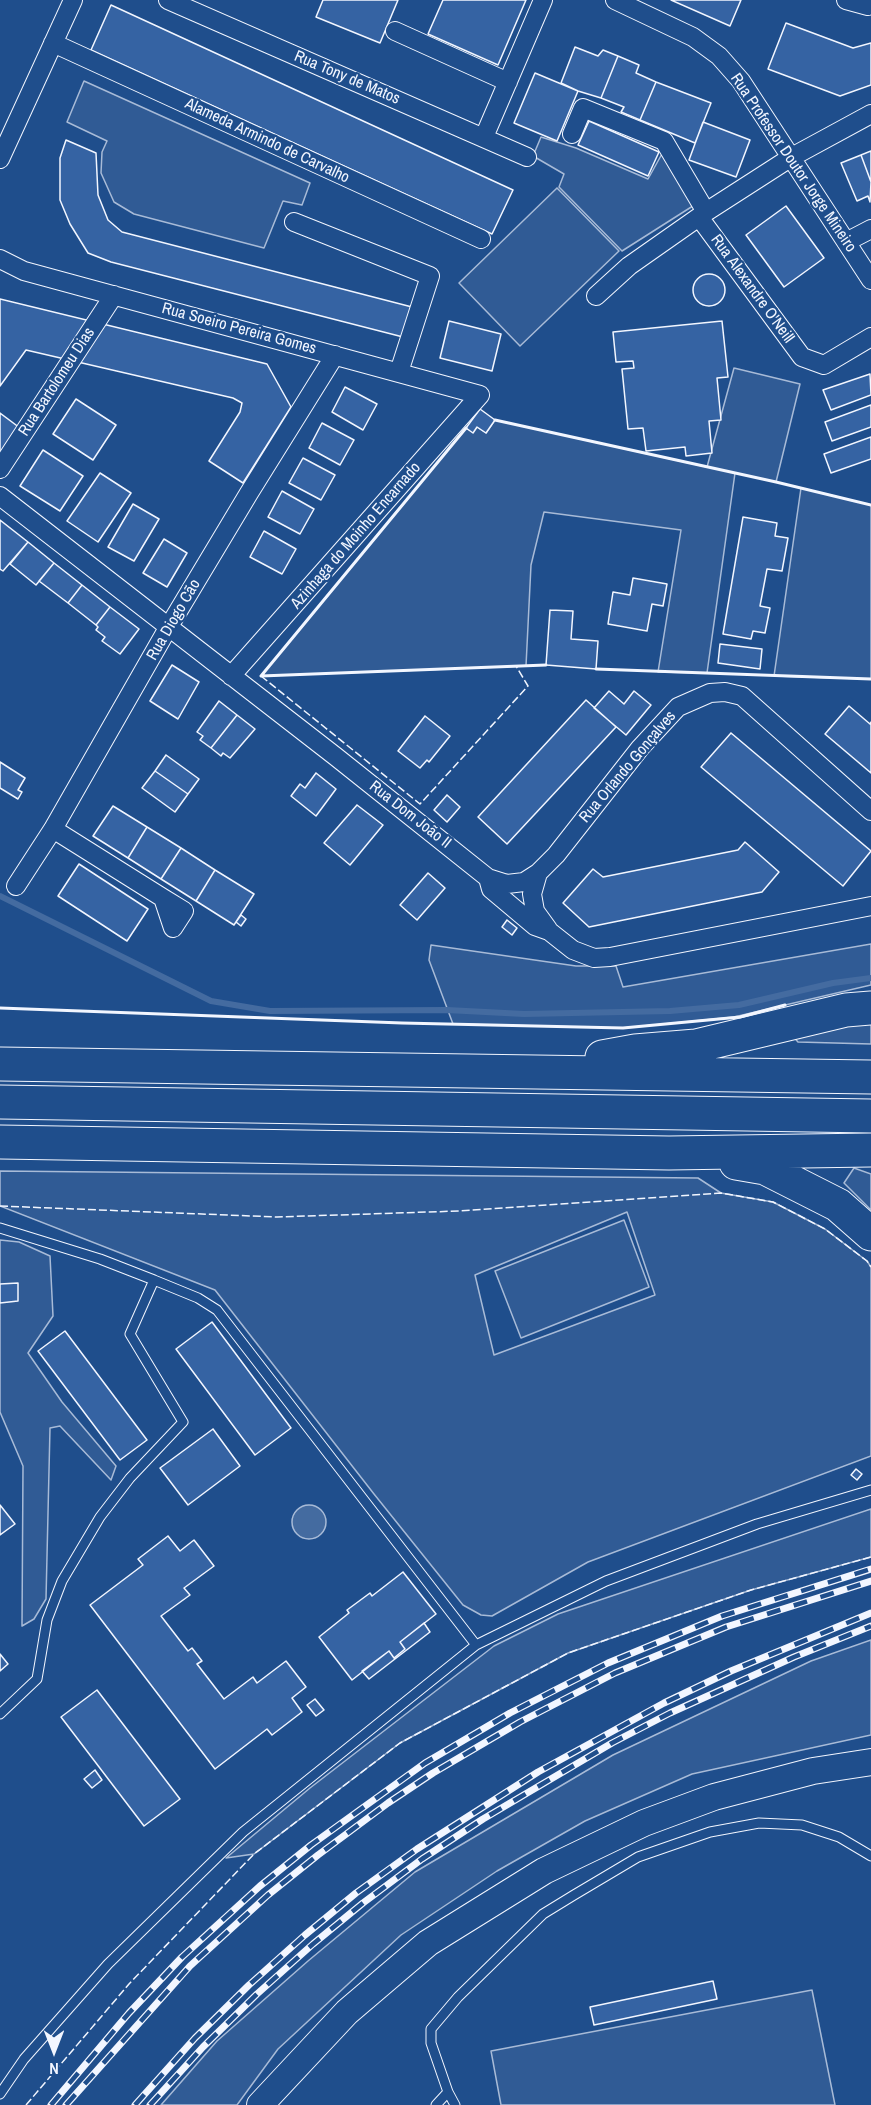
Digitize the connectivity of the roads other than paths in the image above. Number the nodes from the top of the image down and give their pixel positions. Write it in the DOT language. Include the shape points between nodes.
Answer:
graph roads {
  1 [pos="73,0"];
  2 [pos="168,0"];
  3 [pos="543,0"];
  4 [pos="615,0"];
  5 [pos="846,0"];
  6 [pos="868,6"];
  7 [pos="395,31"];
  8 [pos="53,43"];
  9 [pos="508,82"];
  10 [pos="871,114"];
  11 [pos="572,134"];
  12 [pos="484,137"];
  13 [pos="527,157"];
  14 [pos="790,158"];
  15 [pos="0,159"];
  16 [pos="702,214"];
  17 [pos="294,222"];
  18 [pos="871,229"];
  19 [pos="482,239"];
  20 [pos="846,242"];
  21 [pos="0,259"];
  22 [pos="871,280"];
  23 [pos="114,295"];
  24 [pos="596,296"];
  25 [pos="871,337"];
  26 [pos="335,355"];
  27 [pos="399,372"];
  28 [pos="480,395"];
  29 [pos="0,469"];
  30 [pos="0,496"];
  31 [pos="168,628"];
  32 [pos="231,676"];
  33 [pos="871,811"];
  34 [pos="53,830"];
  35 [pos="538,873"];
  36 [pos="488,878"];
  37 [pos="16,886"];
  38 [pos="163,898"];
  39 [pos="871,906"];
  40 [pos="549,931"];
  41 [pos="871,1008"];
  42 [pos="0,1064"];
  43 [pos="524,1071"];
  44 [pos="871,1077"];
  45 [pos="0,1102"];
  46 [pos="871,1116"];
  47 [pos="0,1142"];
  48 [pos="866,1152"];
  49 [pos="669,1153"];
  50 [pos="0,1228"];
  51 [pos="871,1234"];
  52 [pos="154,1280"];
  53 [pos="871,1490"];
  54 [pos="476,1645"];
  55 [pos="0,1714"];
  56 [pos="871,1762"];
  57 [pos="871,1856"];
  58 [pos="448,2092"];
  59 [pos="0,2094"];
  60 [pos="260,2105"];
  61 [pos="436,2105"];
  62 [pos="455,2105"];
  1 -- 8 [label="street"];
  2 -- 12 [label="street, Rua Tony de Matos"];
  3 -- 9 [label="street"];
  4 -- 14 [label="street, Rua Professor Doutor Jorge Mineiro" via="693,37 719,56 741,81"];
  5 -- 6 [label="street"];
  7 -- 9 [label="street"];
  8 -- 15 [label="street"];
  8 -- 19 [label="street, Alameda Armindo de Carvalho"];
  9 -- 12 [label="street"];
  10 -- 14 [label="street"];
  11 -- 16 [label="street" via="583,108 664,141"];
  12 -- 13 [label="street, Rua Tony de Matos"];
  14 -- 16 [label="street"];
  14 -- 20 [label="street, Rua Professor Doutor Jorge Mineiro"];
  16 -- 24 [label="street" via="629,266"];
  16 -- 25 [label="street, Rua Alexandre O'Neill" via="802,357 824,365"];
  17 -- 27 [label="street" via="430,276"];
  18 -- 20 [label="street"];
  20 -- 22 [label="street, Rua Professor Doutor Jorge Mineiro"];
  21 -- 23 [label="street, Rua Soeiro Pereira Gomes" via="24,271"];
  23 -- 26 [label="street, Rua Soeiro Pereira Gomes"];
  23 -- 29 [label="street, Rua Bartolomeu Dias"];
  26 -- 27 [label="street, Rua Soeiro Pereira Gomes"];
  26 -- 31 [label="street, Rua Diogo Cão"];
  27 -- 28 [label="street, Rua Soeiro Pereira Gomes"];
  28 -- 32 [label="street, Azinhaga do Moinho Encarnado"];
  30 -- 31 [label="street, Rua Dom João II"];
  31 -- 32 [label="street, Rua Dom João II"];
  31 -- 34 [label="street, Rua Diogo Cão"];
  32 -- 36 [label="street, Rua Dom João II"];
  33 -- 35 [label="street, Rua Orlando Gonçalves" via="742,696 710,693 678,707"];
  34 -- 37 [label="street, Rua Diogo Cão"];
  34 -- 38 [label="street"];
  35 -- 36 [label="street, Rua Orlando Gonçalves" via="524,882 507,884"];
  35 -- 40 [label="street" via="532,894 535,912"];
  36 -- 40 [label="street, Rua Dom João II" via="491,889 535,926"];
  39 -- 40 [label="street, Rua Dom João II" via="610,957 594,958 573,950"];
  41 -- 43 [label="highway" via="846,1010 696,1046 635,1051"];
  42 -- 43 [label="highway"];
  43 -- 44 [label="highway"];
  45 -- 46 [label="highway"];
  47 -- 49 [label="highway"];
  48 -- 49 [label="highway"];
  49 -- 51 [label="highway" via="765,1168 838,1205"];
  50 -- 52 [label="lane"];
  52 -- 54 [label="lane" via="217,1310"];
  52 -- 55 [label="lane" via="129,1334 183,1422 129,1478 100,1517 62,1581 47,1620 37,1679"];
  53 -- 54 [label="lane" via="758,1524 606,1581"];
  54 -- 59 [label="lane" via="243,1832 108,1964 24,2059"];
  56 -- 60 [label="street" via="714,1797 644,1823 544,1871 428,1943 347,2012"];
  57 -- 58 [label="lane" via="839,1837 802,1826 759,1823 710,1832 638,1857 543,1914 431,2029 431,2043"];
  58 -- 61 [label="lane"];
  58 -- 62 [label="lane"];
}
